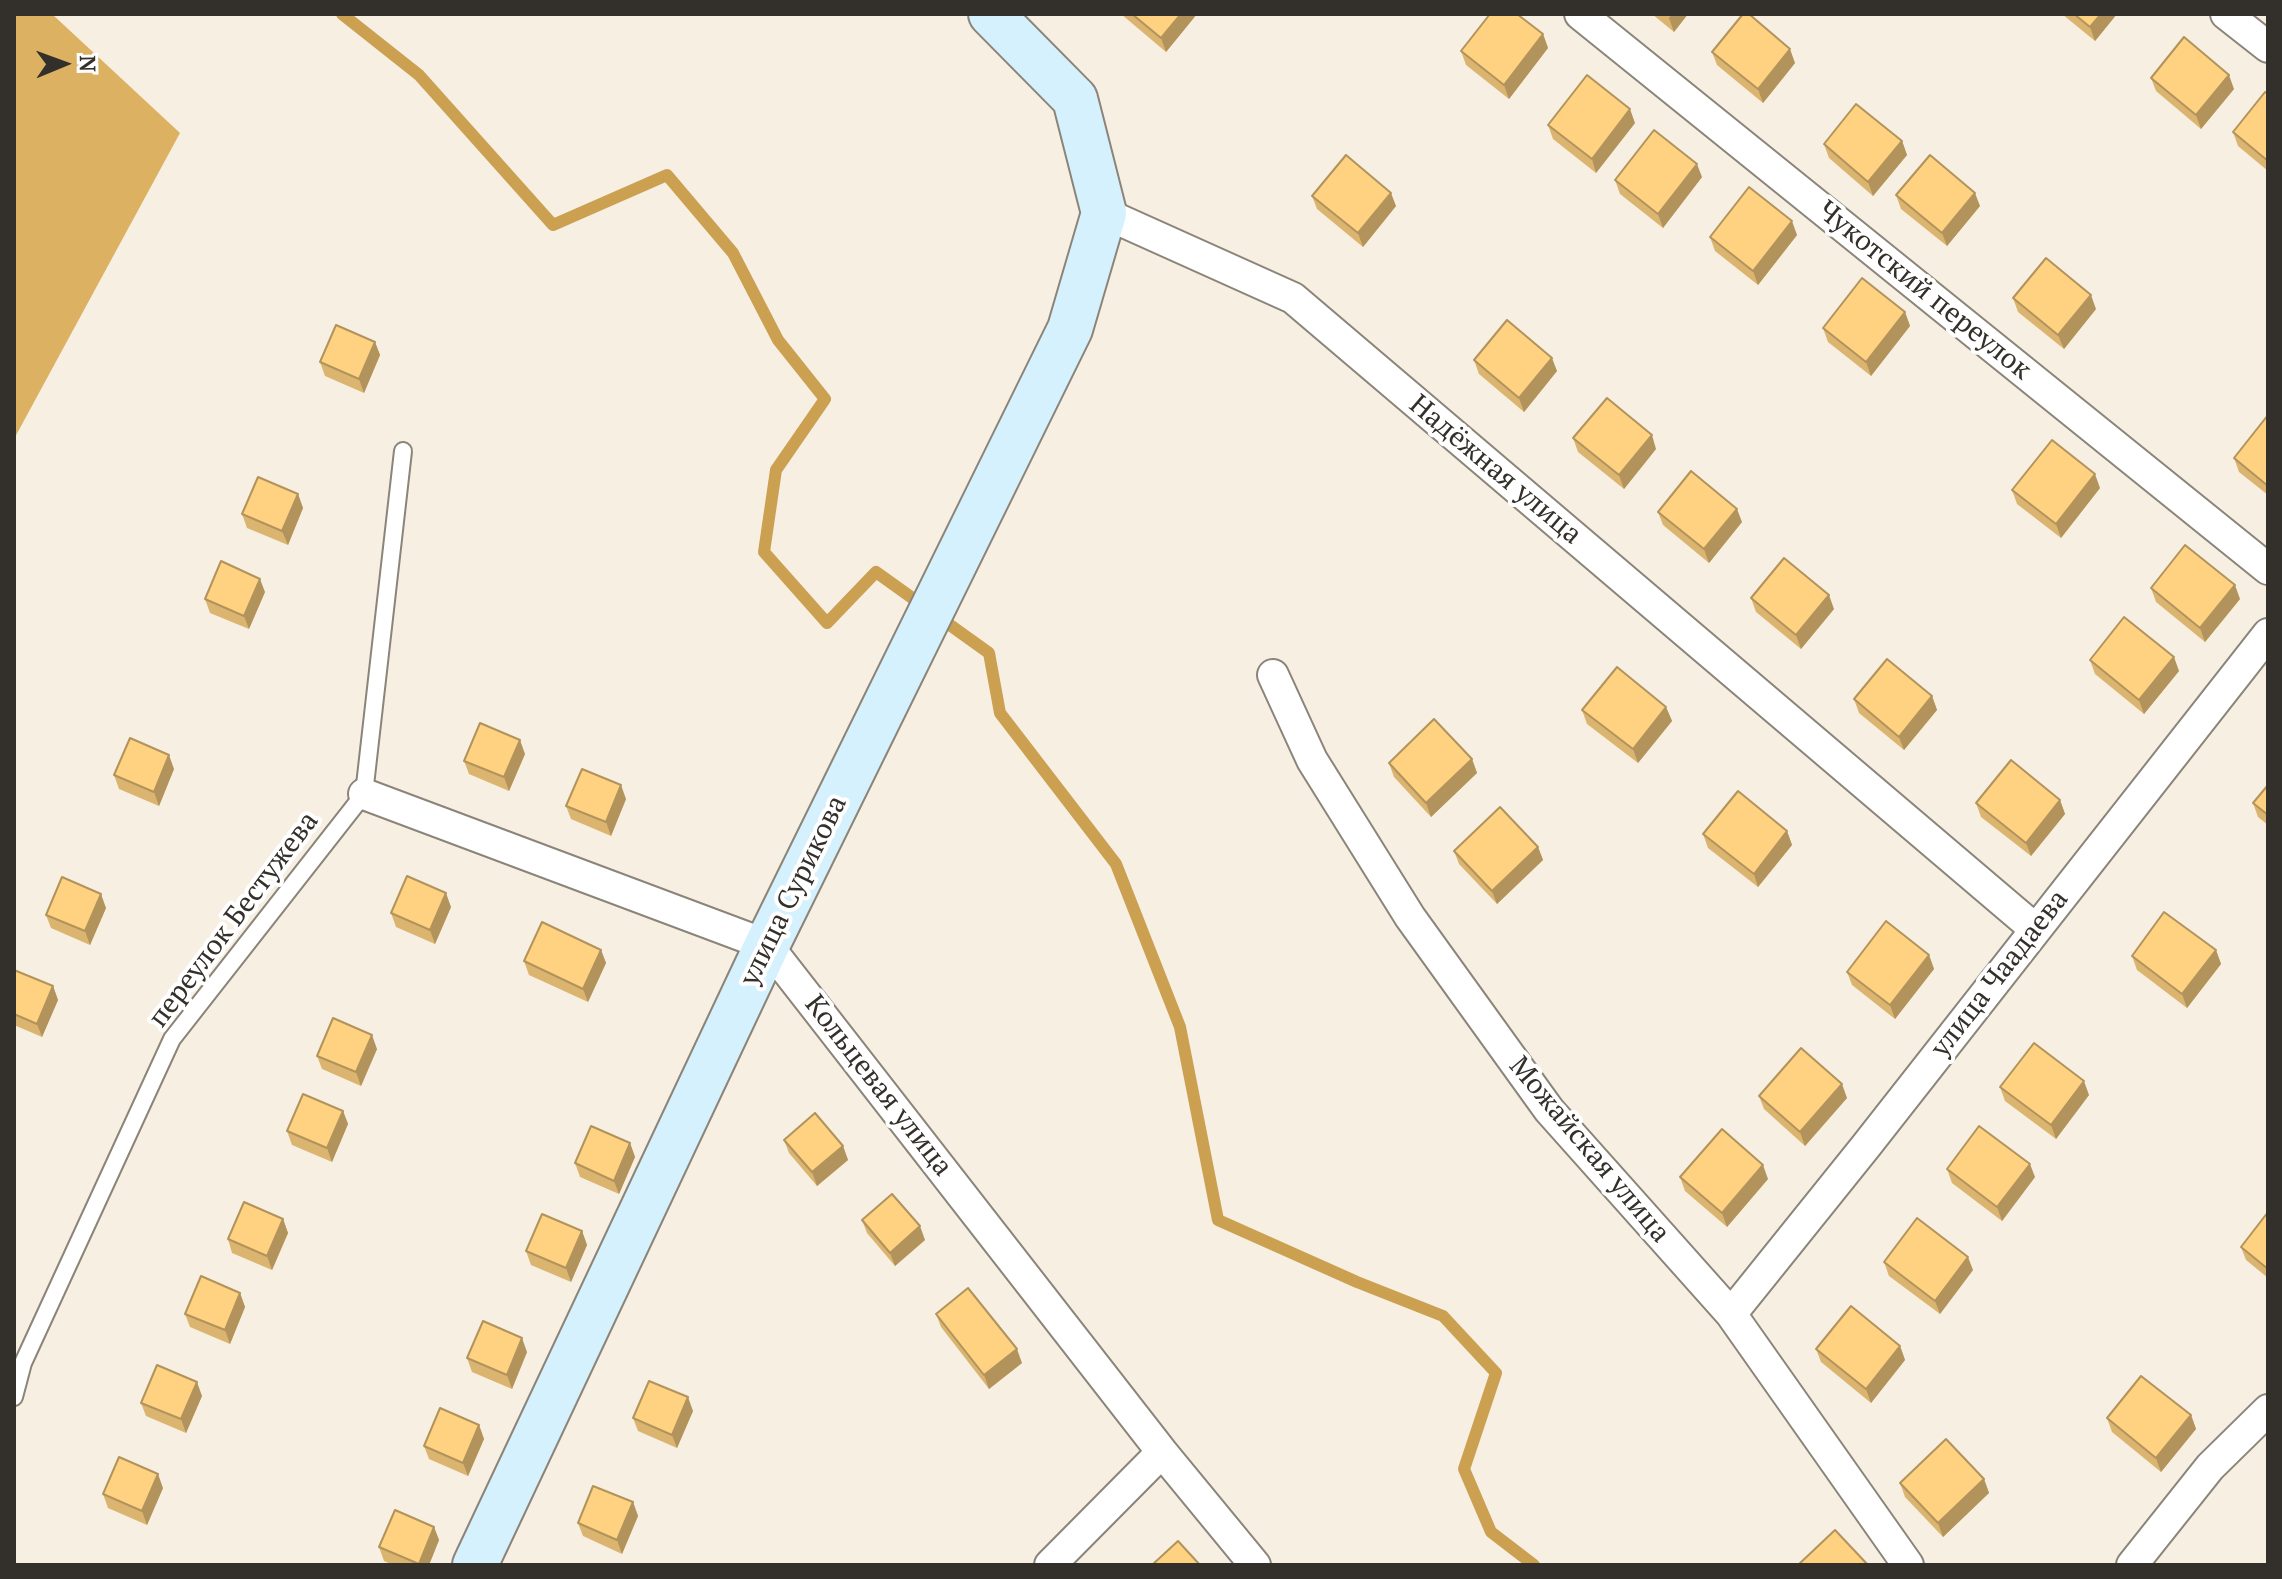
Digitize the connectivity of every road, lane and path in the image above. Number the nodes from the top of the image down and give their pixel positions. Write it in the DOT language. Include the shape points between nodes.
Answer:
graph roads {
  1 [pos="991,14"];
  2 [pos="1580,14"];
  3 [pos="2226,14"];
  4 [pos="2268,47"];
  5 [pos="1104,213"];
  6 [pos="403,451"];
  7 [pos="2268,569"];
  8 [pos="2268,634"];
  9 [pos="1273,675"];
  10 [pos="364,794"];
  11 [pos="2035,929"];
  12 [pos="767,945"];
  13 [pos="1731,1314"];
  14 [pos="14,1397"];
  15 [pos="2268,1410"];
  16 [pos="1162,1452"];
  17 [pos="475,1565"];
  18 [pos="1050,1565"];
  19 [pos="1255,1565"];
  20 [pos="1908,1565"];
  21 [pos="2132,1565"];
  1 -- 5 [label="main road" via="1075,99"];
  2 -- 7 [label="street, Чукотский переулок"];
  3 -- 4 [label="street"];
  5 -- 11 [label="street, Надёжная улица" via="1293,298"];
  5 -- 12 [label="main road, улица Сурикова" via="1070,329"];
  6 -- 10 [label="lane"];
  8 -- 11 [label="street, улица Чаадаева"];
  9 -- 13 [label="street, Можайская улица" via="1312,760 1410,917 1549,1110"];
  10 -- 12 [label="street"];
  10 -- 14 [label="lane, переулок Бестужева" via="172,1039 23,1363"];
  11 -- 13 [label="street, улица Чаадаева"];
  12 -- 16 [label="street, Кольцевая улица"];
  12 -- 17 [label="main road, улица Сурикова"];
  13 -- 20 [label="street, Можайская улица"];
  15 -- 21 [label="street" via="2210,1467"];
  16 -- 18 [label="street"];
  16 -- 19 [label="street, Кольцевая улица"];
}
